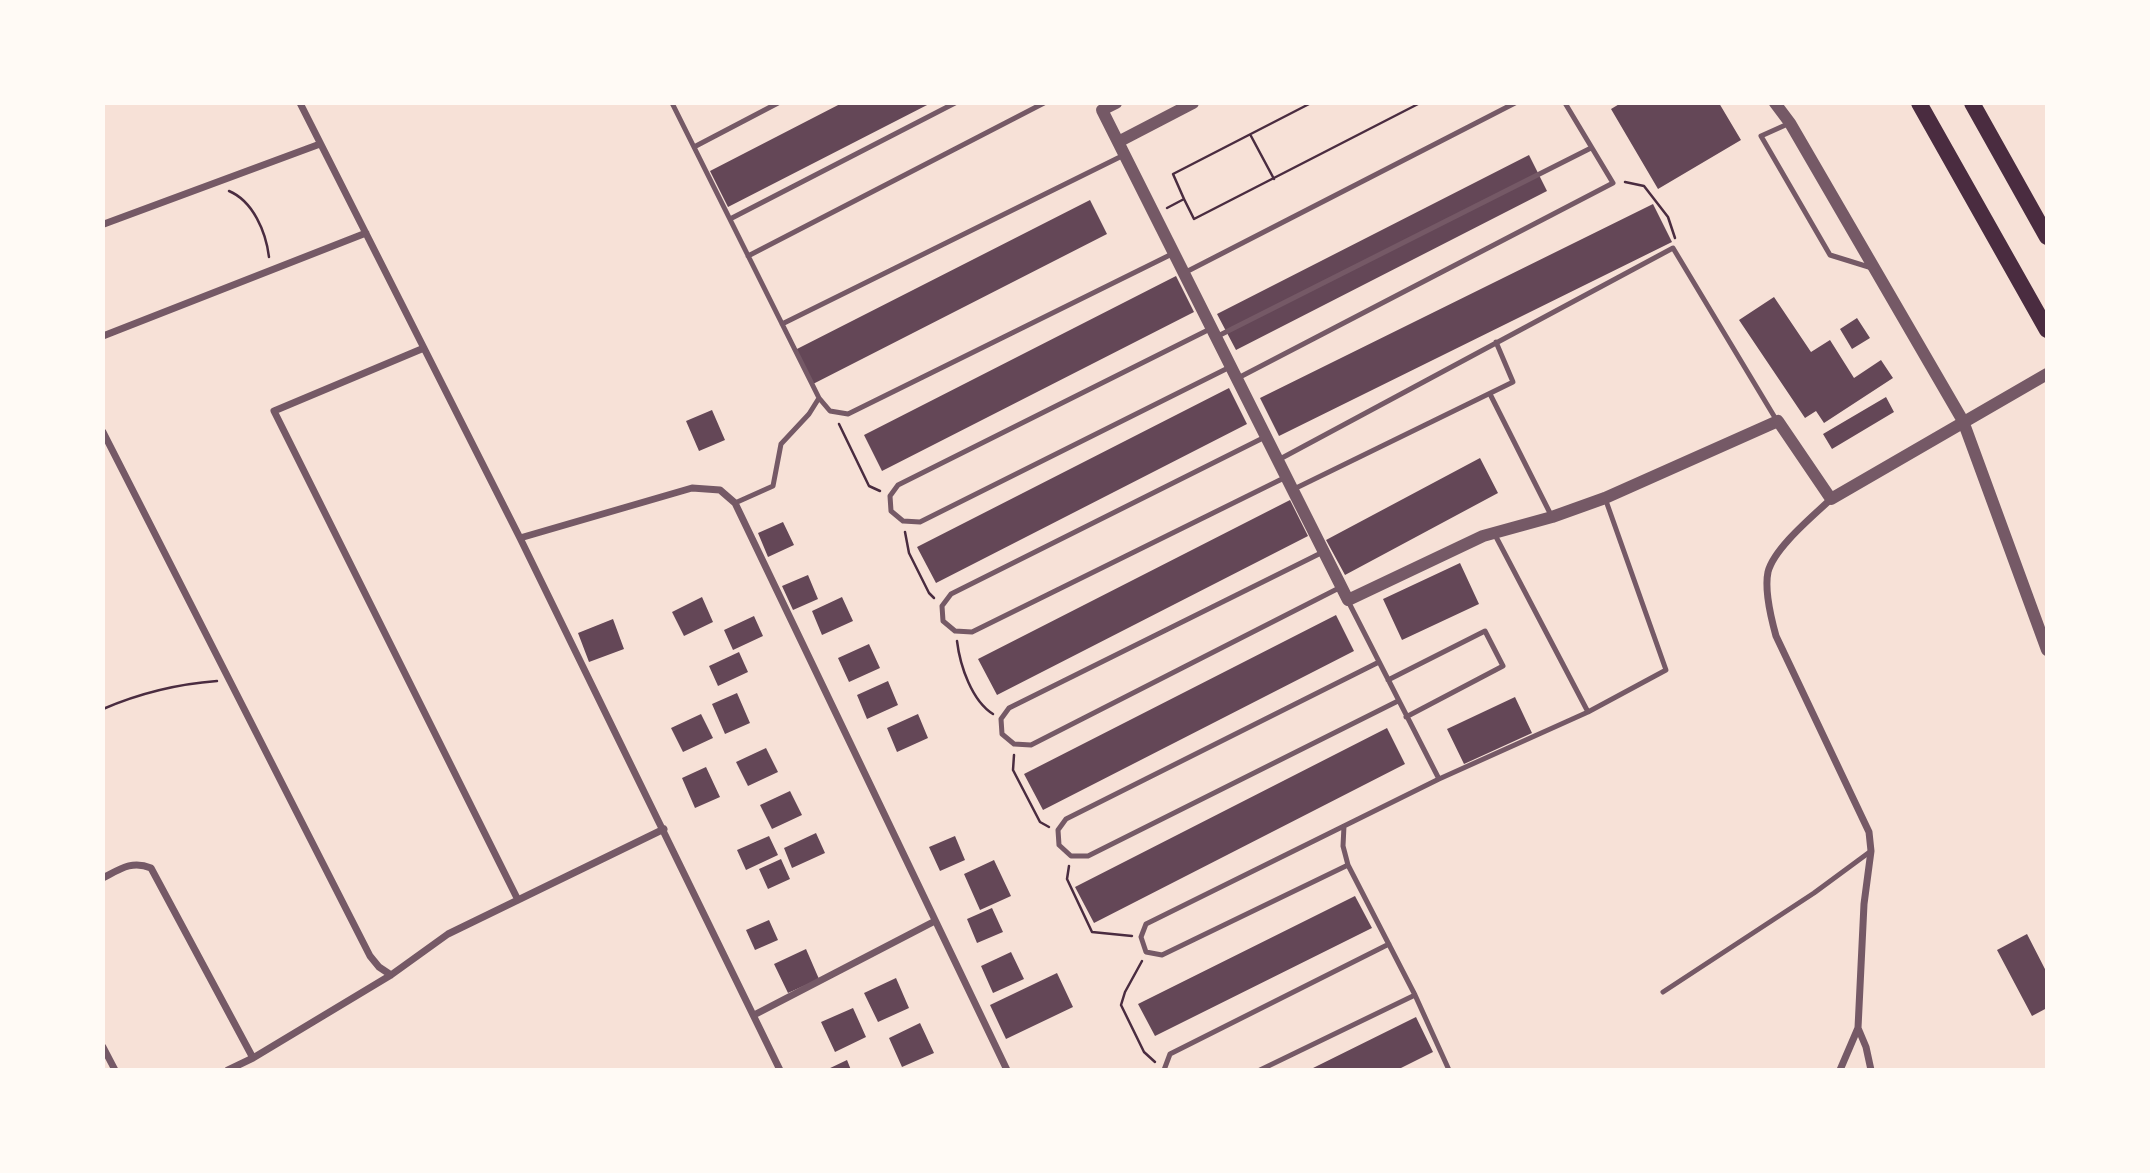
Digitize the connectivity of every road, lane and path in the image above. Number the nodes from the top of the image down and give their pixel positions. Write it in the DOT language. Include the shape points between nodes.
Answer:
graph roads {
  1 [pos="300,103"];
  2 [pos="672,103"];
  3 [pos="778,103"];
  4 [pos="955,103"];
  5 [pos="1044,103"];
  6 [pos="1116,103"];
  7 [pos="1193,103"];
  8 [pos="1311,103"];
  9 [pos="1420,103"];
  10 [pos="1515,103"];
  11 [pos="1565,103"];
  12 [pos="1775,103"];
  13 [pos="1919,103"];
  14 [pos="1972,103"];
  15 [pos="1100,107"];
  16 [pos="1790,123"];
  17 [pos="1250,135"];
  18 [pos="1118,142"];
  19 [pos="320,144"];
  20 [pos="694,147"];
  21 [pos="1591,148"];
  22 [pos="1124,155"];
  23 [pos="1274,179"];
  24 [pos="1613,183"];
  25 [pos="211,184"];
  26 [pos="1184,199"];
  27 [pos="1155,215"];
  28 [pos="730,219"];
  29 [pos="104,224"];
  30 [pos="366,233"];
  31 [pos="2047,237"];
  32 [pos="1673,248"];
  33 [pos="1174,253"];
  34 [pos="748,256"];
  35 [pos="1875,269"];
  36 [pos="271,271"];
  37 [pos="1184,273"];
  38 [pos="782,324"];
  39 [pos="2047,330"];
  40 [pos="1214,333"];
  41 [pos="103,336"];
  42 [pos="1496,342"];
  43 [pos="424,348"];
  44 [pos="1230,367"];
  45 [pos="2047,374"];
  46 [pos="1237,379"];
  47 [pos="1490,394"];
  48 [pos="819,398"];
  49 [pos="833,412"];
  50 [pos="1777,421"];
  51 [pos="1963,421"];
  52 [pos="103,432"];
  53 [pos="1266,437"];
  54 [pos="1277,460"];
  55 [pos="1286,477"];
  56 [pos="1292,490"];
  57 [pos="890,496"];
  58 [pos="1605,498"];
  59 [pos="1831,499"];
  60 [pos="735,503"];
  61 [pos="1552,517"];
  62 [pos="903,521"];
  63 [pos="1494,533"];
  64 [pos="520,538"];
  65 [pos="1323,552"];
  66 [pos="1341,587"];
  67 [pos="1348,600"];
  68 [pos="942,606"];
  69 [pos="956,631"];
  70 [pos="2047,650"];
  71 [pos="1379,663"];
  72 [pos="231,680"];
  73 [pos="1388,680"];
  74 [pos="1398,701"];
  75 [pos="103,709"];
  76 [pos="1588,712"];
  77 [pos="1406,717"];
  78 [pos="1001,719"];
  79 [pos="1014,744"];
  80 [pos="1439,779"];
  81 [pos="1344,826"];
  82 [pos="664,829"];
  83 [pos="1058,830"];
  84 [pos="1871,851"];
  85 [pos="1071,856"];
  86 [pos="1348,865"];
  87 [pos="103,877"];
  88 [pos="518,900"];
  89 [pos="935,920"];
  90 [pos="1141,937"];
  91 [pos="1389,944"];
  92 [pos="1146,952"];
  93 [pos="391,975"];
  94 [pos="1663,992"];
  95 [pos="1415,995"];
  96 [pos="754,1015"];
  97 [pos="1858,1028"];
  98 [pos="103,1047"];
  99 [pos="253,1058"];
  100 [pos="115,1070"];
  101 [pos="228,1070"];
  102 [pos="780,1070"];
  103 [pos="1007,1070"];
  104 [pos="1164,1070"];
  105 [pos="1261,1070"];
  106 [pos="1449,1070"];
  107 [pos="1840,1070"];
  108 [pos="1871,1070"];
  1 -- 19 [label="street"];
  2 -- 20 [label="lane"];
  3 -- 20 [label="lane"];
  4 -- 28 [label="lane"];
  5 -- 34 [label="lane"];
  6 -- 15 [label="street"];
  7 -- 18 [label="street"];
  8 -- 17 [label="path"];
  9 -- 23 [label="path"];
  10 -- 37 [label="lane"];
  11 -- 21 [label="lane"];
  12 -- 16 [label="street"];
  13 -- 39 [label="highway"];
  14 -- 31 [label="highway"];
  15 -- 18 [label="street"];
  16 -- 35 [label="street"];
  16 -- 35 [label="lane" via="1761,136 1830,255"];
  17 -- 23 [label="path"];
  17 -- 26 [label="path" via="1173,174"];
  18 -- 22 [label="street"];
  19 -- 25 [label="street"];
  19 -- 30 [label="street"];
  20 -- 28 [label="lane"];
  21 -- 24 [label="lane"];
  21 -- 40 [label="lane"];
  22 -- 27 [label="street"];
  22 -- 38 [label="lane"];
  23 -- 26 [label="path" via="1194,219"];
  24 -- 32 [label="path" via="1644,186 1668,217 1675,233"];
  24 -- 46 [label="lane"];
  25 -- 29 [label="street"];
  25 -- 36 [label="path" via="234,193 255,215 267,240"];
  26 -- 27 [label="path"];
  27 -- 33 [label="street"];
  28 -- 34 [label="lane"];
  30 -- 36 [label="street"];
  30 -- 43 [label="street"];
  32 -- 42 [label="lane"];
  32 -- 50 [label="lane"];
  33 -- 37 [label="street"];
  33 -- 49 [label="lane" via="848,414"];
  34 -- 38 [label="lane"];
  35 -- 51 [label="street"];
  36 -- 41 [label="street"];
  37 -- 40 [label="street"];
  38 -- 48 [label="lane"];
  40 -- 44 [label="street"];
  40 -- 57 [label="lane" via="898,485"];
  42 -- 47 [label="lane" via="1513,383"];
  42 -- 54 [label="lane"];
  43 -- 64 [label="street"];
  43 -- 88 [label="street" via="274,411"];
  44 -- 46 [label="street"];
  44 -- 62 [label="lane" via="920,522"];
  45 -- 51 [label="street"];
  46 -- 53 [label="street"];
  47 -- 56 [label="lane"];
  47 -- 61 [label="lane"];
  48 -- 49 [label="lane"];
  48 -- 60 [label="lane" via="781,444 773,486"];
  49 -- 57 [label="path" via="869,486"];
  50 -- 58 [label="street"];
  50 -- 59 [label="street"];
  51 -- 59 [label="street"];
  51 -- 70 [label="street"];
  52 -- 72 [label="street"];
  53 -- 54 [label="street"];
  53 -- 68 [label="lane" via="951,594"];
  54 -- 55 [label="street"];
  55 -- 56 [label="street"];
  55 -- 69 [label="lane" via="972,632"];
  56 -- 65 [label="street"];
  57 -- 62 [label="lane" via="891,511"];
  58 -- 61 [label="street"];
  58 -- 76 [label="lane" via="1666,670"];
  59 -- 84 [label="street" via="1781,549 1768,572 1769,612 1776,636 1869,832"];
  60 -- 64 [label="street" via="720,490 692,488"];
  60 -- 89 [label="street"];
  61 -- 63 [label="street"];
  62 -- 68 [label="path" via="909,552 929,593"];
  63 -- 67 [label="street"];
  63 -- 76 [label="lane"];
  64 -- 82 [label="street"];
  65 -- 66 [label="street"];
  65 -- 78 [label="lane" via="1009,708"];
  66 -- 67 [label="street"];
  66 -- 79 [label="lane" via="1031,745"];
  67 -- 71 [label="lane"];
  68 -- 69 [label="lane" via="943,621"];
  69 -- 78 [label="path" via="959,659 981,707"];
  71 -- 73 [label="lane"];
  71 -- 83 [label="lane" via="1066,819"];
  72 -- 75 [label="path" via="155,691"];
  72 -- 93 [label="street" via="370,956"];
  73 -- 74 [label="lane"];
  73 -- 77 [label="lane" via="1485,631 1503,666"];
  74 -- 77 [label="lane"];
  74 -- 85 [label="lane" via="1087,856"];
  76 -- 80 [label="lane"];
  77 -- 80 [label="lane"];
  78 -- 79 [label="lane" via="1002,734"];
  79 -- 83 [label="path" via="1013,770 1040,822"];
  80 -- 81 [label="lane"];
  81 -- 86 [label="lane"];
  81 -- 90 [label="lane" via="1146,924"];
  82 -- 88 [label="street"];
  82 -- 96 [label="street"];
  83 -- 85 [label="lane" via="1059,845"];
  84 -- 94 [label="lane"];
  84 -- 97 [label="street"];
  85 -- 90 [label="path" via="1068,879 1092,932"];
  86 -- 91 [label="lane"];
  86 -- 92 [label="lane" via="1162,955"];
  87 -- 99 [label="street" via="131,864 151,868"];
  88 -- 93 [label="street" via="448,934"];
  89 -- 96 [label="street"];
  89 -- 103 [label="street"];
  90 -- 92 [label="lane"];
  91 -- 95 [label="lane"];
  91 -- 104 [label="lane" via="1170,1054"];
  92 -- 104 [label="path" via="1121,1005 1144,1052"];
  93 -- 99 [label="street"];
  95 -- 105 [label="lane"];
  95 -- 106 [label="lane"];
  96 -- 102 [label="street"];
  97 -- 107 [label="street"];
  97 -- 108 [label="street"];
  98 -- 100 [label="street"];
  99 -- 101 [label="street"];
}
